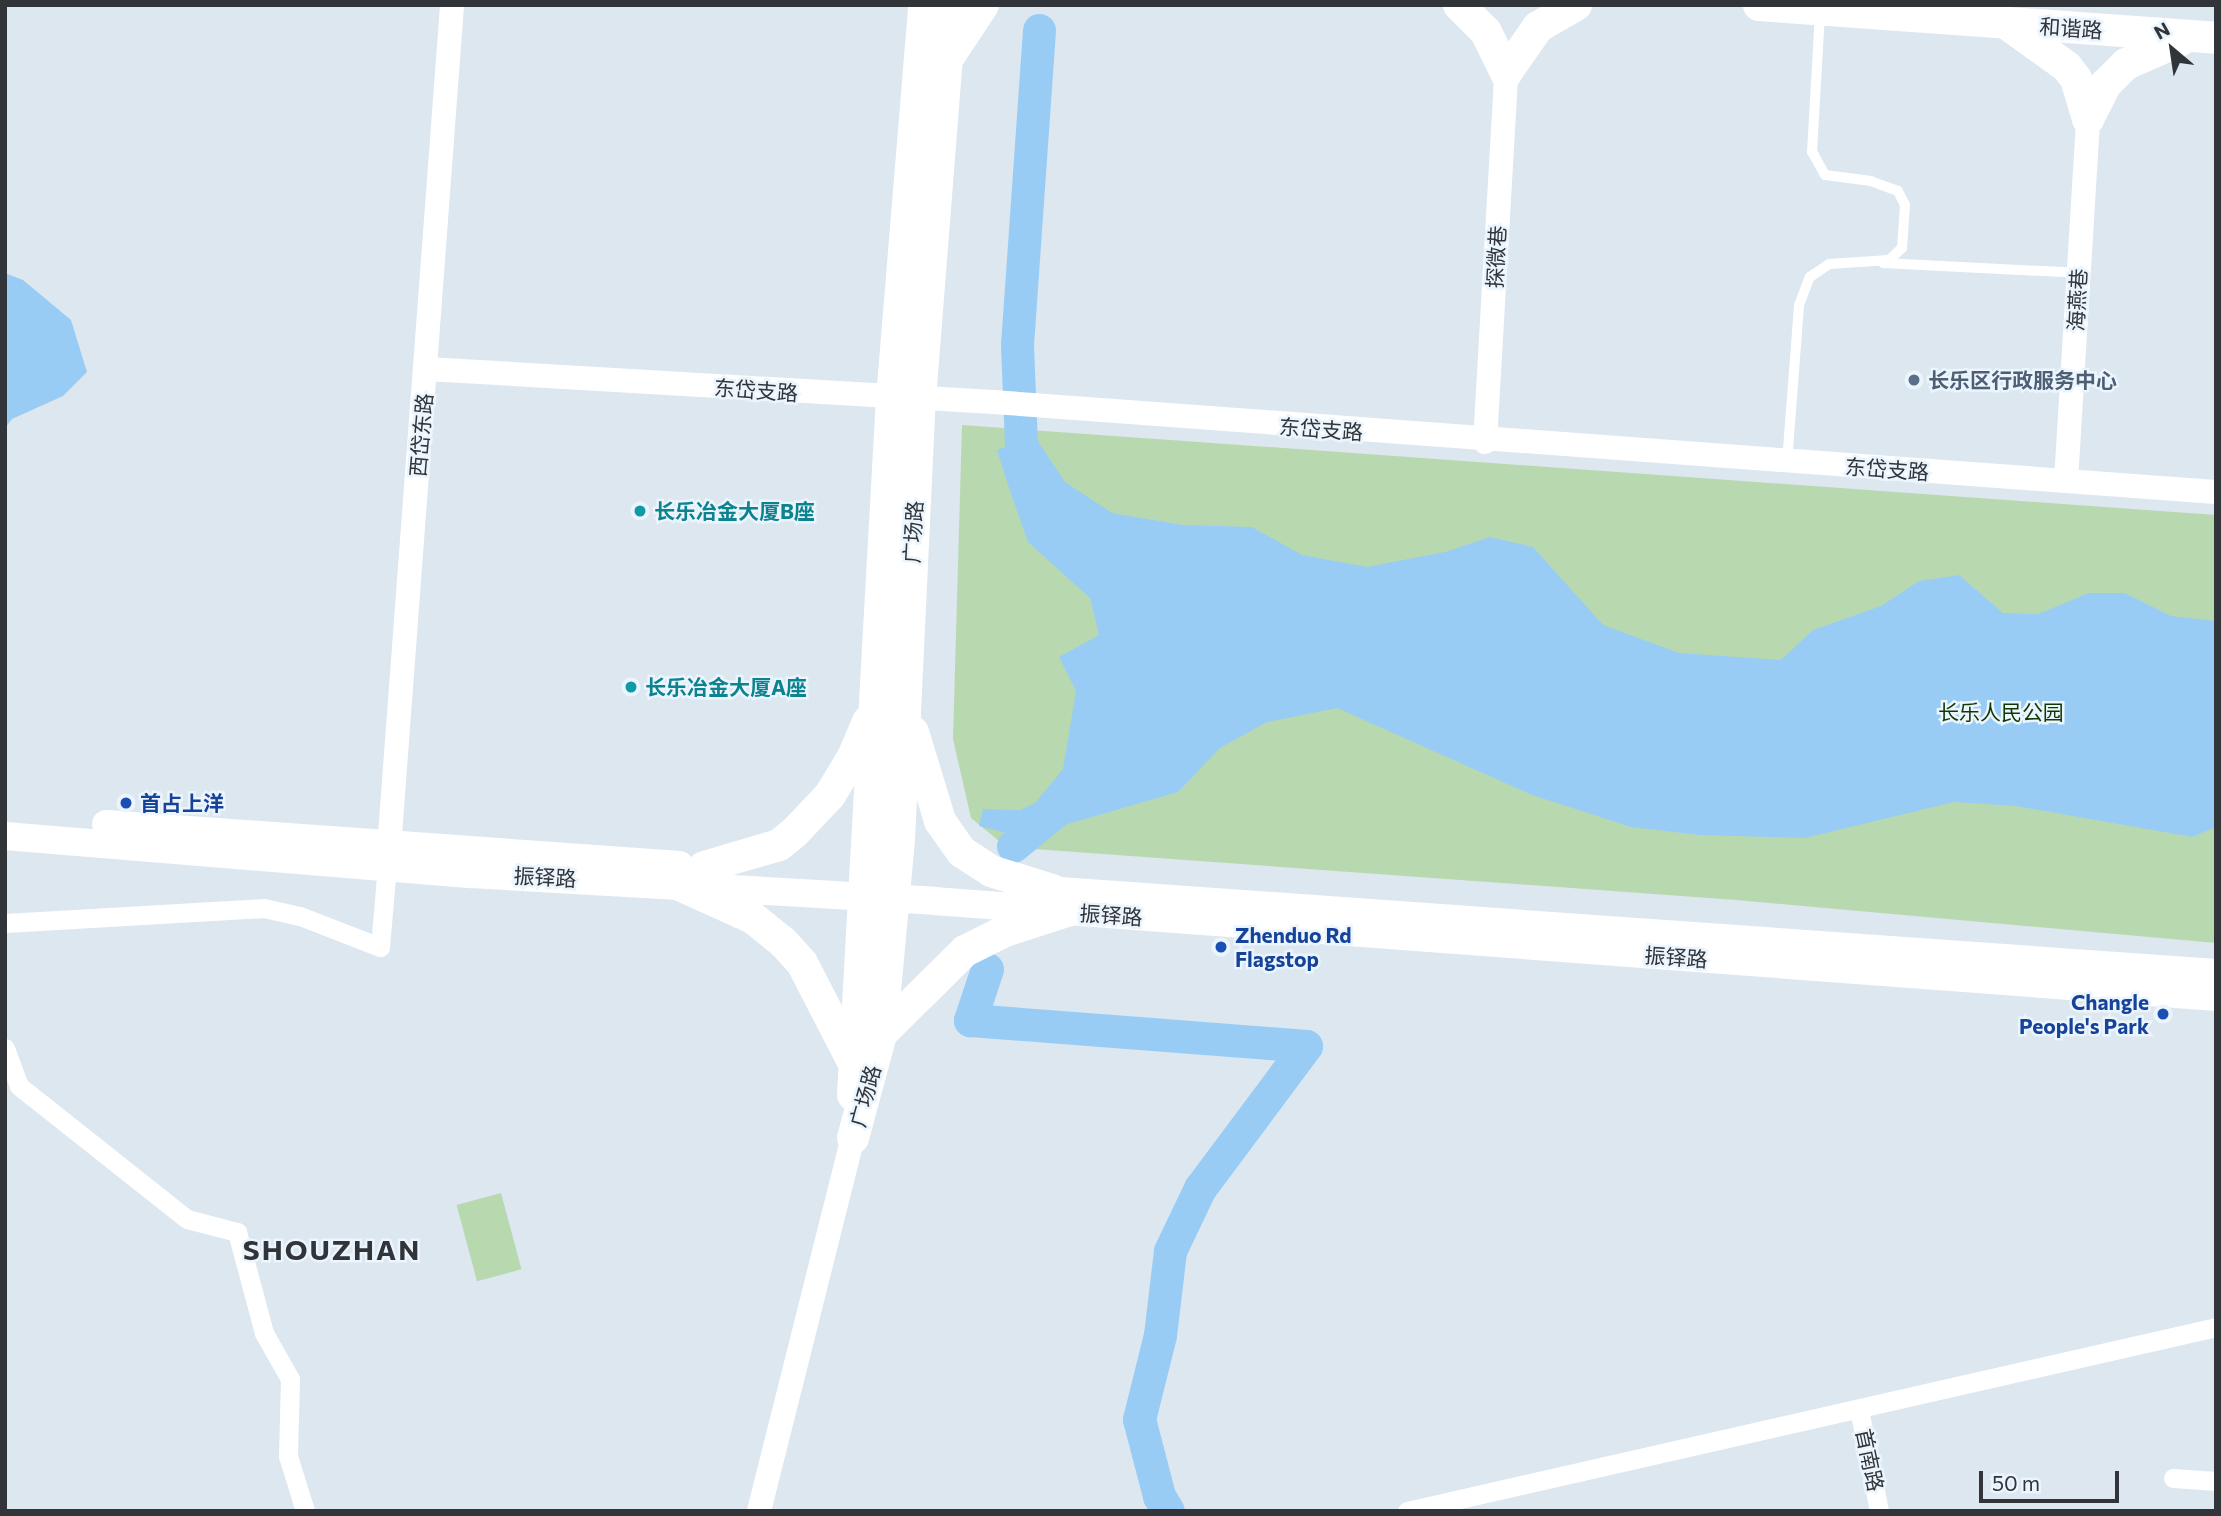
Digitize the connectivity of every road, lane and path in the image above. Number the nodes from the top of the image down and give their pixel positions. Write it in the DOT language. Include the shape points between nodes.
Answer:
graph roads {
  1 [pos="452,5"];
  2 [pos="902,5"];
  3 [pos="924,5"];
  4 [pos="951,5"];
  5 [pos="983,5"];
  6 [pos="1459,5"];
  7 [pos="1576,5"];
  8 [pos="1759,5"];
  9 [pos="2034,5"];
  10 [pos="1821,10"];
  11 [pos="2004,23"];
  12 [pos="2208,31"];
  13 [pos="917,50"];
  14 [pos="947,62"];
  15 [pos="1507,73"];
  16 [pos="2088,119"];
  17 [pos="1879,263"];
  18 [pos="2079,273"];
  19 [pos="427,369"];
  20 [pos="906,398"];
  21 [pos="1485,442"];
  22 [pos="1787,462"];
  23 [pos="2066,481"];
  24 [pos="2216,492"];
  25 [pos="890,704"];
  26 [pos="9,827"];
  27 [pos="388,855"];
  28 [pos="704,867"];
  29 [pos="675,883"];
  30 [pos="880,889"];
  31 [pos="1060,900"];
  32 [pos="5,923"];
  33 [pos="2216,973"];
  34 [pos="2216,997"];
  35 [pos="881,1034"];
  36 [pos="5,1048"];
  37 [pos="853,1061"];
  38 [pos="853,1138"];
  39 [pos="2216,1326"];
  40 [pos="1859,1409"];
  41 [pos="2173,1478"];
  42 [pos="2216,1481"];
  43 [pos="304,1511"];
  44 [pos="759,1511"];
  45 [pos="1407,1511"];
  46 [pos="1880,1511"];
  1 -- 19 [label="street, 西岱东路"];
  2 -- 13 [label="main road"];
  3 -- 13 [label="main road, 广场路"];
  4 -- 14 [label="main road, 广场路"];
  5 -- 14 [label="main road" via="956,41"];
  6 -- 15 [label="main road" via="1486,32"];
  7 -- 15 [label="main road" via="1538,27"];
  8 -- 10 [label="main road, 和谐路"];
  9 -- 12 [label="main road, 和谐路"];
  10 -- 11 [label="main road, 和谐路"];
  10 -- 17 [label="lane" via="1812,152 1825,175 1871,181 1898,191 1905,205 1902,248 1898,256"];
  11 -- 12 [label="main road, 和谐路"];
  11 -- 16 [label="main road" via="2067,67 2076,79"];
  12 -- 16 [label="main road" via="2126,64 2099,94"];
  13 -- 20 [label="main road, 广场路"];
  14 -- 20 [label="main road, 广场路"];
  15 -- 21 [label="street, 探微巷"];
  16 -- 18 [label="street, 海燕巷"];
  17 -- 18 [label="lane"];
  17 -- 22 [label="lane" via="1829,264 1810,277 1802,291"];
  18 -- 23 [label="street, 海燕巷"];
  19 -- 20 [label="street, 东岱支路"];
  19 -- 27 [label="street, 西岱东路"];
  20 -- 21 [label="street, 东岱支路"];
  20 -- 25 [label="main road, 广场路"];
  21 -- 22 [label="street, 东岱支路"];
  22 -- 23 [label="street, 东岱支路"];
  23 -- 24 [label="street, 东岱支路"];
  25 -- 28 [label="main road" via="807,822 779,845"];
  25 -- 30 [label="main road, 广场路"];
  25 -- 31 [label="main road" via="956,844 991,872"];
  26 -- 27 [label="main road, 振铎路"];
  27 -- 28 [label="main road, 振铎路"];
  27 -- 29 [label="main road, 振铎路"];
  27 -- 32 [label="street" via="380,947 300,916 264,908"];
  28 -- 30 [label="main road, 振铎路"];
  29 -- 30 [label="main road, 振铎路"];
  29 -- 37 [label="main road" via="753,918 783,942 802,963"];
  30 -- 31 [label="main road, 振铎路"];
  30 -- 35 [label="main road, 广场路"];
  30 -- 37 [label="main road, 广场路"];
  31 -- 33 [label="main road, 振铎路"];
  31 -- 34 [label="main road, 振铎路"];
  31 -- 35 [label="main road" via="965,951"];
  35 -- 38 [label="main road, 广场路"];
  36 -- 43 [label="street" via="19,1086 187,1219 237,1232 264,1333 290,1379 288,1457"];
  37 -- 38 [label="main road, 广场路"];
  38 -- 44 [label="street"];
  39 -- 40 [label="street"];
  40 -- 45 [label="street"];
  40 -- 46 [label="street, 首南路"];
  41 -- 42 [label="street"];
}
